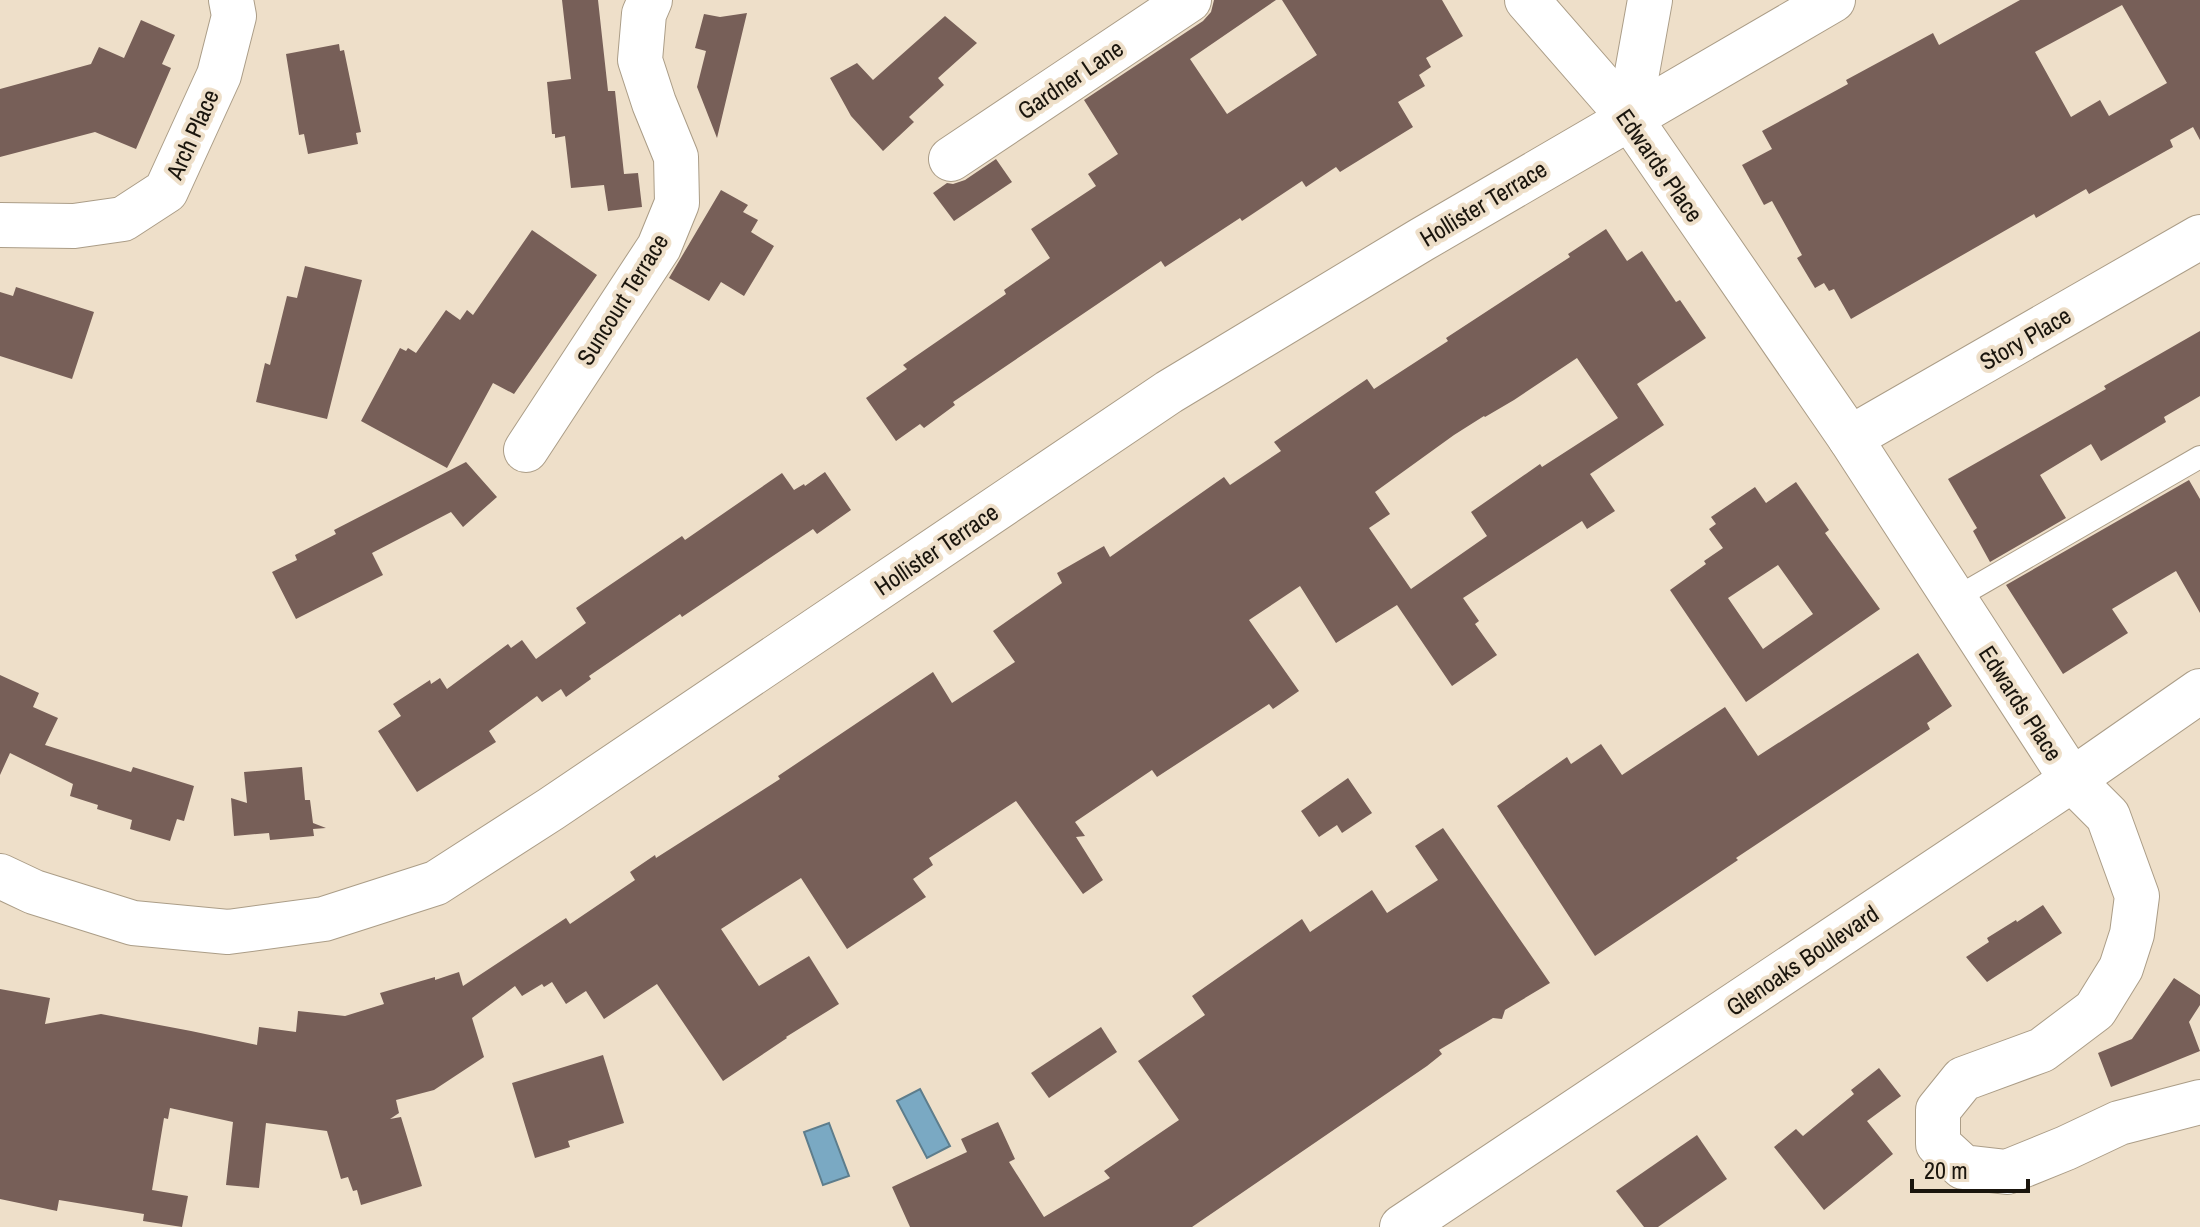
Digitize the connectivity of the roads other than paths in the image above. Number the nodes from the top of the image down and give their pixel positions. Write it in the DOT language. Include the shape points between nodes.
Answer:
graph roads {
  1 [pos="231,0"];
  2 [pos="650,0"];
  3 [pos="1189,0"];
  4 [pos="1527,0"];
  5 [pos="1650,0"];
  6 [pos="1833,0"];
  7 [pos="1629,117"];
  8 [pos="951,159"];
  9 [pos="0,225"];
  10 [pos="2200,237"];
  11 [pos="1850,438"];
  12 [pos="526,450"];
  13 [pos="2200,457"];
  14 [pos="1954,599"];
  15 [pos="2200,691"];
  16 [pos="2072,780"];
  17 [pos="0,876"];
  18 [pos="2200,1102"];
  19 [pos="1402,1227"];
  1 -- 9 [label="street, Arch Place" via="234,16 219,75 166,191 123,219 74,226"];
  2 -- 12 [label="street, Suncourt Terrace" via="640,60 676,157 677,203 659,247"];
  3 -- 8 [label="street, Gardner Lane"];
  4 -- 7 [label="street, Edwards Place"];
  5 -- 7 [label="street"];
  6 -- 7 [label="street, Hollister Terrace"];
  7 -- 11 [label="street, Edwards Place"];
  7 -- 17 [label="street, Hollister Terrace" via="1169,392 436,883 324,919 228,932 133,923"];
  10 -- 11 [label="street, Story Place"];
  11 -- 14 [label="street, Edwards Place"];
  13 -- 14 [label="lane"];
  14 -- 16 [label="street, Edwards Place"];
  15 -- 16 [label="street, Glenoaks Boulevard"];
  16 -- 18 [label="street, Edwards Place" via="2108,816 2137,896 2121,968 2095,1010 2042,1050 1963,1079 1938,1110 1938,1144 1963,1167 2007,1172 2119,1123"];
  16 -- 19 [label="street, Glenoaks Boulevard"];
}
